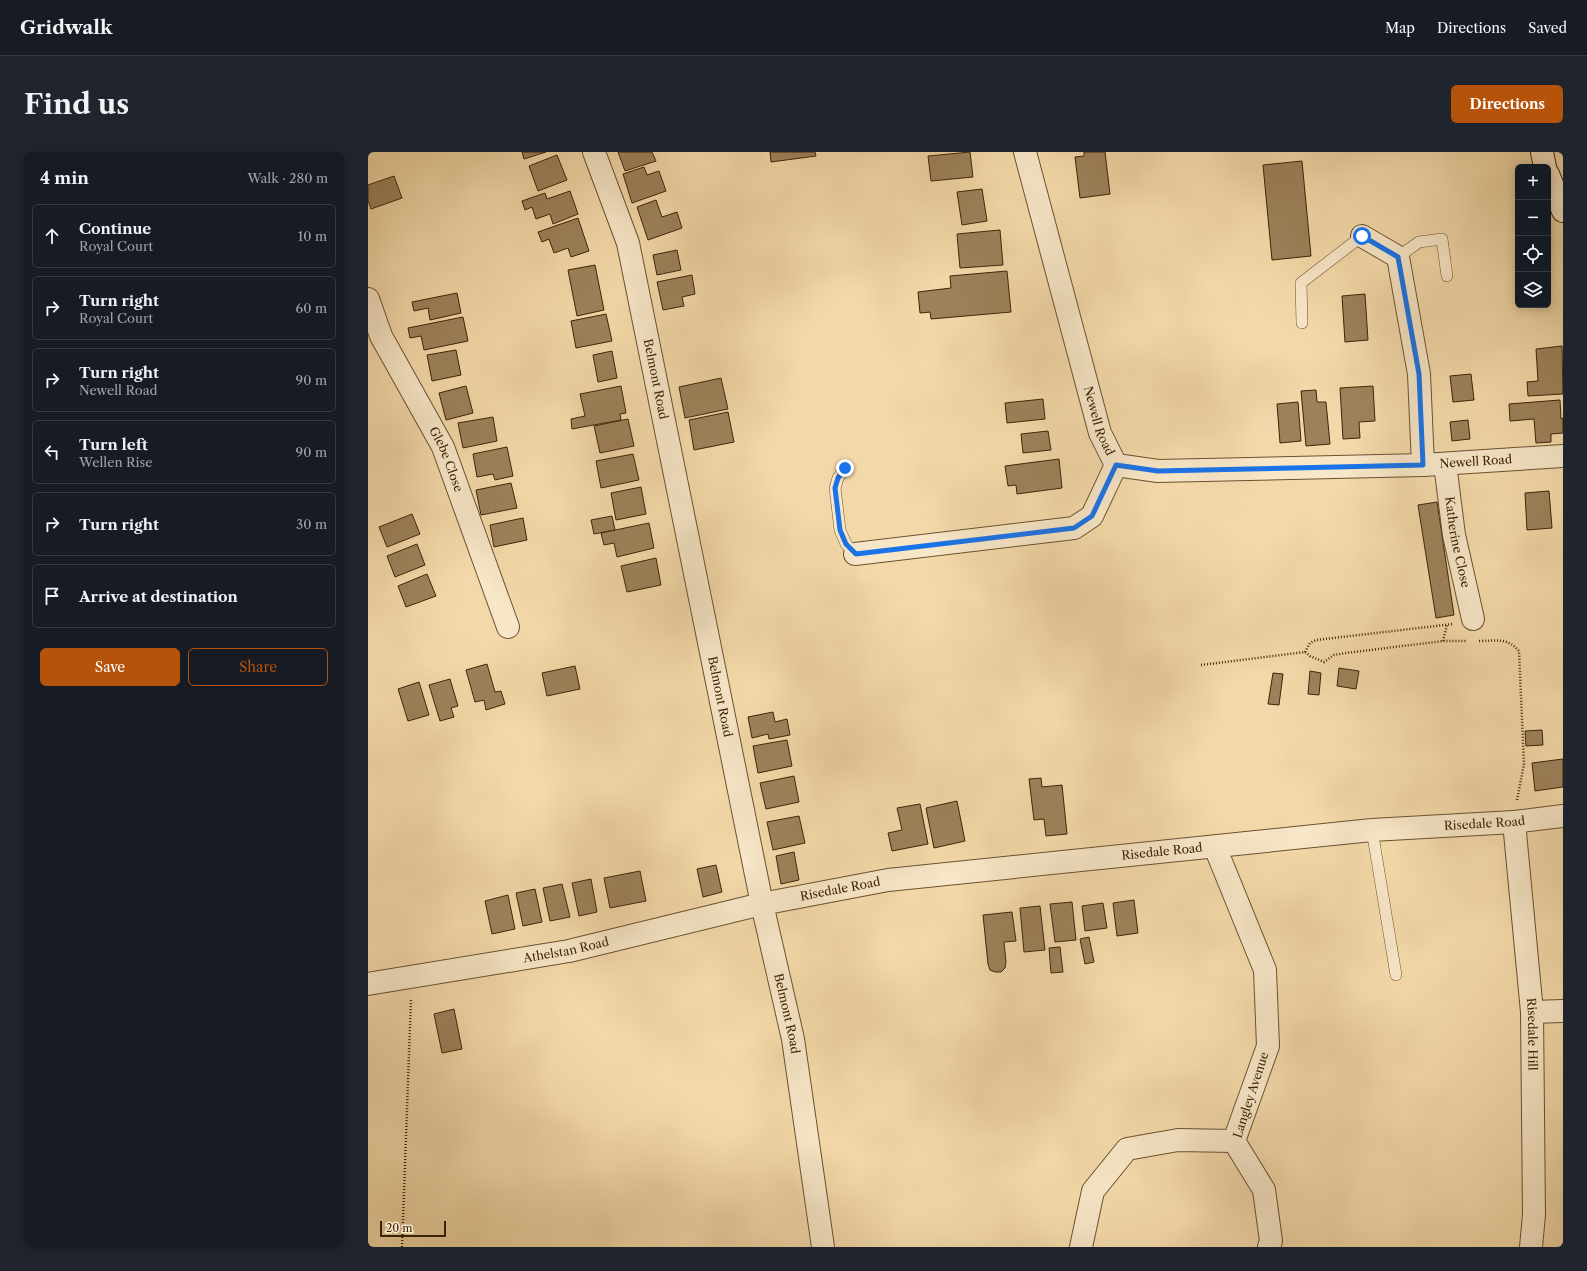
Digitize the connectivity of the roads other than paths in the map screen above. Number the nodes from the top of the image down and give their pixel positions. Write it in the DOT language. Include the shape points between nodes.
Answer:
graph roads {
  1 [pos="594,152"];
  2 [pos="1025,152"];
  3 [pos="1542,152"];
  4 [pos="1544,164"];
  5 [pos="1551,181"];
  6 [pos="1563,211"];
  7 [pos="1362,236"];
  8 [pos="1398,257"];
  9 [pos="1447,276"];
  10 [pos="368,299"];
  11 [pos="1302,323"];
  12 [pos="1563,456"];
  13 [pos="1445,464"];
  14 [pos="1116,465"];
  15 [pos="1423,465"];
  16 [pos="845,468"];
  17 [pos="856,554"];
  18 [pos="1473,619"];
  19 [pos="508,627"];
  20 [pos="1563,816"];
  21 [pos="1514,822"];
  22 [pos="1372,830"];
  23 [pos="1215,847"];
  24 [pos="762,904"];
  25 [pos="1396,975"];
  26 [pos="368,984"];
  27 [pos="1563,1011"];
  28 [pos="1532,1012"];
  29 [pos="1234,1141"];
  30 [pos="824,1247"];
  31 [pos="1081,1247"];
  32 [pos="1269,1247"];
  33 [pos="1531,1247"];
  1 -- 24 [label="street, Belmont Road" via="628,243"];
  2 -- 14 [label="street, Newell Road" via="1100,433"];
  3 -- 4 [label="street"];
  5 -- 6 [label="street"];
  7 -- 8 [label="street"];
  7 -- 11 [label="lane" via="1301,283"];
  8 -- 9 [label="lane" via="1419,242 1442,239"];
  8 -- 15 [label="street" via="1419,374"];
  10 -- 19 [label="street, Glebe Close" via="381,336 443,447"];
  12 -- 13 [label="street, Newell Road"];
  13 -- 15 [label="street, Newell Road"];
  13 -- 18 [label="street, Katherine Close" via="1454,535"];
  14 -- 15 [label="street, Newell Road" via="1158,471"];
  14 -- 17 [label="street" via="1092,516 1074,528"];
  16 -- 17 [label="lane" via="835,488 840,530 846,544"];
  20 -- 21 [label="street, Risedale Road"];
  21 -- 22 [label="street, Risedale Road"];
  21 -- 28 [label="street, Risedale Hill"];
  22 -- 23 [label="street, Risedale Road"];
  22 -- 25 [label="lane"];
  23 -- 24 [label="street, Risedale Road" via="888,880"];
  23 -- 29 [label="street, Langley Avenue" via="1265,970 1268,1046"];
  24 -- 26 [label="street, Athelstan Road" via="569,951"];
  24 -- 30 [label="street, Belmont Road" via="793,1039"];
  27 -- 28 [label="street"];
  28 -- 33 [label="street, Risedale Hill" via="1534,1215"];
  29 -- 31 [label="street" via="1178,1140 1127,1149 1093,1191"];
  29 -- 32 [label="street, Langley Avenue" via="1264,1190 1271,1241"];
}
